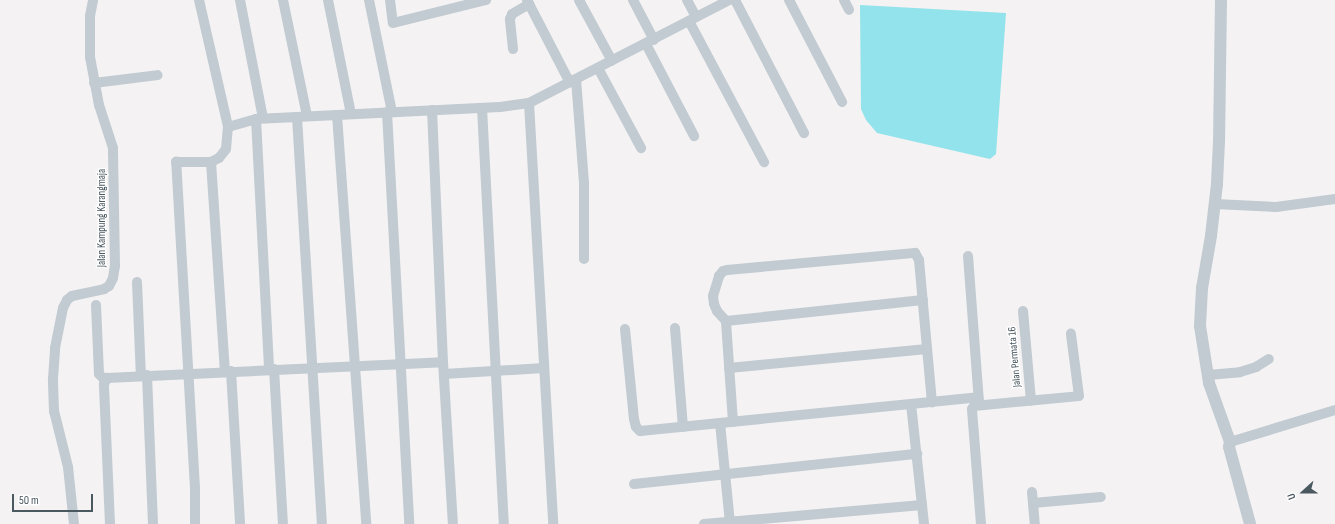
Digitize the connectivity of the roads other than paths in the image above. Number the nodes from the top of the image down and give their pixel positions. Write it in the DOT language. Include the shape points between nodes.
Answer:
graph roads {
  1 [pos="93,0"];
  2 [pos="199,0"];
  3 [pos="240,0"];
  4 [pos="283,0"];
  5 [pos="328,0"];
  6 [pos="369,0"];
  7 [pos="390,0"];
  8 [pos="486,0"];
  9 [pos="580,0"];
  10 [pos="633,0"];
  11 [pos="687,0"];
  12 [pos="730,0"];
  13 [pos="735,0"];
  14 [pos="789,0"];
  15 [pos="844,0"];
  16 [pos="1221,0"];
  17 [pos="528,2"];
  18 [pos="457,4"];
  19 [pos="849,10"];
  20 [pos="693,19"];
  21 [pos="650,42"];
  22 [pos="513,49"];
  23 [pos="612,61"];
  24 [pos="598,68"];
  25 [pos="158,75"];
  26 [pos="573,81"];
  27 [pos="94,83"];
  28 [pos="842,102"];
  29 [pos="529,103"];
  30 [pos="482,108"];
  31 [pos="432,110"];
  32 [pos="390,112"];
  33 [pos="352,114"];
  34 [pos="337,115"];
  35 [pos="308,116"];
  36 [pos="297,117"];
  37 [pos="260,119"];
  38 [pos="228,127"];
  39 [pos="804,133"];
  40 [pos="694,136"];
  41 [pos="641,148"];
  42 [pos="211,162"];
  43 [pos="764,162"];
  44 [pos="1335,199"];
  45 [pos="1215,204"];
  46 [pos="968,256"];
  47 [pos="584,259"];
  48 [pos="137,282"];
  49 [pos="922,300"];
  50 [pos="96,305"];
  51 [pos="1023,311"];
  52 [pos="726,321"];
  53 [pos="675,328"];
  54 [pos="625,329"];
  55 [pos="1071,334"];
  56 [pos="927,349"];
  57 [pos="1269,359"];
  58 [pos="443,362"];
  59 [pos="400,363"];
  60 [pos="354,366"];
  61 [pos="313,367"];
  62 [pos="544,368"];
  63 [pos="729,368"];
  64 [pos="271,370"];
  65 [pos="228,371"];
  66 [pos="496,371"];
  67 [pos="188,373"];
  68 [pos="444,374"];
  69 [pos="144,375"];
  70 [pos="1208,375"];
  71 [pos="105,380"];
  72 [pos="979,401"];
  73 [pos="1031,401"];
  74 [pos="932,402"];
  75 [pos="911,404"];
  76 [pos="1335,410"];
  77 [pos="733,422"];
  78 [pos="720,423"];
  79 [pos="683,427"];
  80 [pos="1230,442"];
  81 [pos="917,454"];
  82 [pos="725,473"];
  83 [pos="634,484"];
  84 [pos="1032,492"];
  85 [pos="1101,497"];
  86 [pos="1033,504"];
  87 [pos="922,505"];
  88 [pos="729,523"];
  89 [pos="74,524"];
  90 [pos="110,524"];
  91 [pos="153,524"];
  92 [pos="195,524"];
  93 [pos="240,524"];
  94 [pos="283,524"];
  95 [pos="322,524"];
  96 [pos="366,524"];
  97 [pos="410,524"];
  98 [pos="453,524"];
  99 [pos="504,524"];
  100 [pos="553,524"];
  101 [pos="704,524"];
  102 [pos="924,524"];
  103 [pos="981,524"];
  104 [pos="1035,524"];
  105 [pos="1250,524"];
  1 -- 27 [label="street, Jalan Kampung Karangmaja" via="90,16 90,57"];
  2 -- 38 [label="street"];
  3 -- 37 [label="street"];
  4 -- 35 [label="street"];
  5 -- 33 [label="street"];
  6 -- 32 [label="street"];
  7 -- 18 [label="street" via="393,23"];
  8 -- 18 [label="street"];
  9 -- 23 [label="street"];
  10 -- 21 [label="street"];
  11 -- 20 [label="street"];
  12 -- 20 [label="street"];
  13 -- 39 [label="street"];
  14 -- 28 [label="street"];
  15 -- 19 [label="street"];
  16 -- 45 [label="street" via="1219,141"];
  17 -- 22 [label="street" via="512,14 510,19"];
  17 -- 26 [label="street"];
  20 -- 21 [label="street"];
  20 -- 43 [label="street"];
  21 -- 23 [label="street"];
  21 -- 40 [label="street"];
  23 -- 24 [label="street"];
  24 -- 26 [label="street"];
  24 -- 41 [label="street"];
  25 -- 27 [label="street"];
  26 -- 29 [label="street"];
  26 -- 47 [label="street" via="584,183"];
  27 -- 89 [label="street, Jalan Kampung Karangmaja" via="102,118 113,148 115,266 109,286 66,300 56,341 54,412 68,467"];
  29 -- 30 [label="street"];
  29 -- 62 [label="street"];
  30 -- 31 [label="street"];
  30 -- 66 [label="street"];
  31 -- 32 [label="street"];
  31 -- 58 [label="street"];
  32 -- 33 [label="street"];
  32 -- 59 [label="street"];
  33 -- 34 [label="street"];
  34 -- 35 [label="street"];
  34 -- 60 [label="street"];
  35 -- 36 [label="street"];
  36 -- 37 [label="street"];
  36 -- 61 [label="street"];
  37 -- 38 [label="street"];
  37 -- 64 [label="street"];
  38 -- 42 [label="street" via="226,149 219,158"];
  42 -- 65 [label="street"];
  42 -- 67 [label="street" via="176,162"];
  44 -- 45 [label="street" via="1276,207"];
  45 -- 70 [label="street" via="1200,315 1201,339"];
  46 -- 72 [label="street"];
  48 -- 69 [label="street"];
  49 -- 52 [label="street"];
  49 -- 52 [label="street" via="919,260 914,253 727,270 719,276 713,296 717,311"];
  49 -- 56 [label="street"];
  50 -- 71 [label="street" via="100,374"];
  51 -- 73 [label="street, Jalan Permata 16"];
  52 -- 63 [label="street"];
  53 -- 79 [label="street"];
  54 -- 79 [label="street" via="636,427 640,431"];
  55 -- 73 [label="street" via="1079,396"];
  56 -- 63 [label="street"];
  56 -- 74 [label="street"];
  57 -- 70 [label="street" via="1240,372"];
  58 -- 59 [label="street"];
  58 -- 68 [label="street"];
  59 -- 60 [label="street"];
  59 -- 97 [label="street"];
  60 -- 61 [label="street"];
  60 -- 96 [label="street"];
  61 -- 64 [label="street"];
  61 -- 95 [label="street"];
  62 -- 66 [label="street"];
  62 -- 100 [label="street"];
  63 -- 77 [label="street"];
  64 -- 65 [label="street"];
  64 -- 94 [label="street"];
  65 -- 67 [label="street"];
  65 -- 93 [label="street"];
  66 -- 68 [label="street"];
  66 -- 99 [label="street"];
  67 -- 69 [label="street"];
  67 -- 92 [label="street"];
  68 -- 98 [label="street"];
  69 -- 71 [label="street" via="111,377"];
  69 -- 91 [label="street"];
  70 -- 80 [label="street"];
  71 -- 90 [label="street"];
  72 -- 73 [label="street"];
  72 -- 74 [label="street"];
  72 -- 103 [label="street" via="972,409"];
  74 -- 75 [label="street"];
  75 -- 77 [label="street"];
  75 -- 81 [label="street"];
  76 -- 80 [label="street"];
  77 -- 78 [label="street"];
  78 -- 79 [label="street"];
  78 -- 82 [label="street"];
  80 -- 105 [label="street" via="1229,447"];
  81 -- 82 [label="street"];
  81 -- 87 [label="street"];
  82 -- 83 [label="street"];
  82 -- 88 [label="street"];
  84 -- 86 [label="street"];
  85 -- 86 [label="street"];
  86 -- 104 [label="street"];
  87 -- 88 [label="street"];
  87 -- 102 [label="street"];
  88 -- 101 [label="street"];
}
